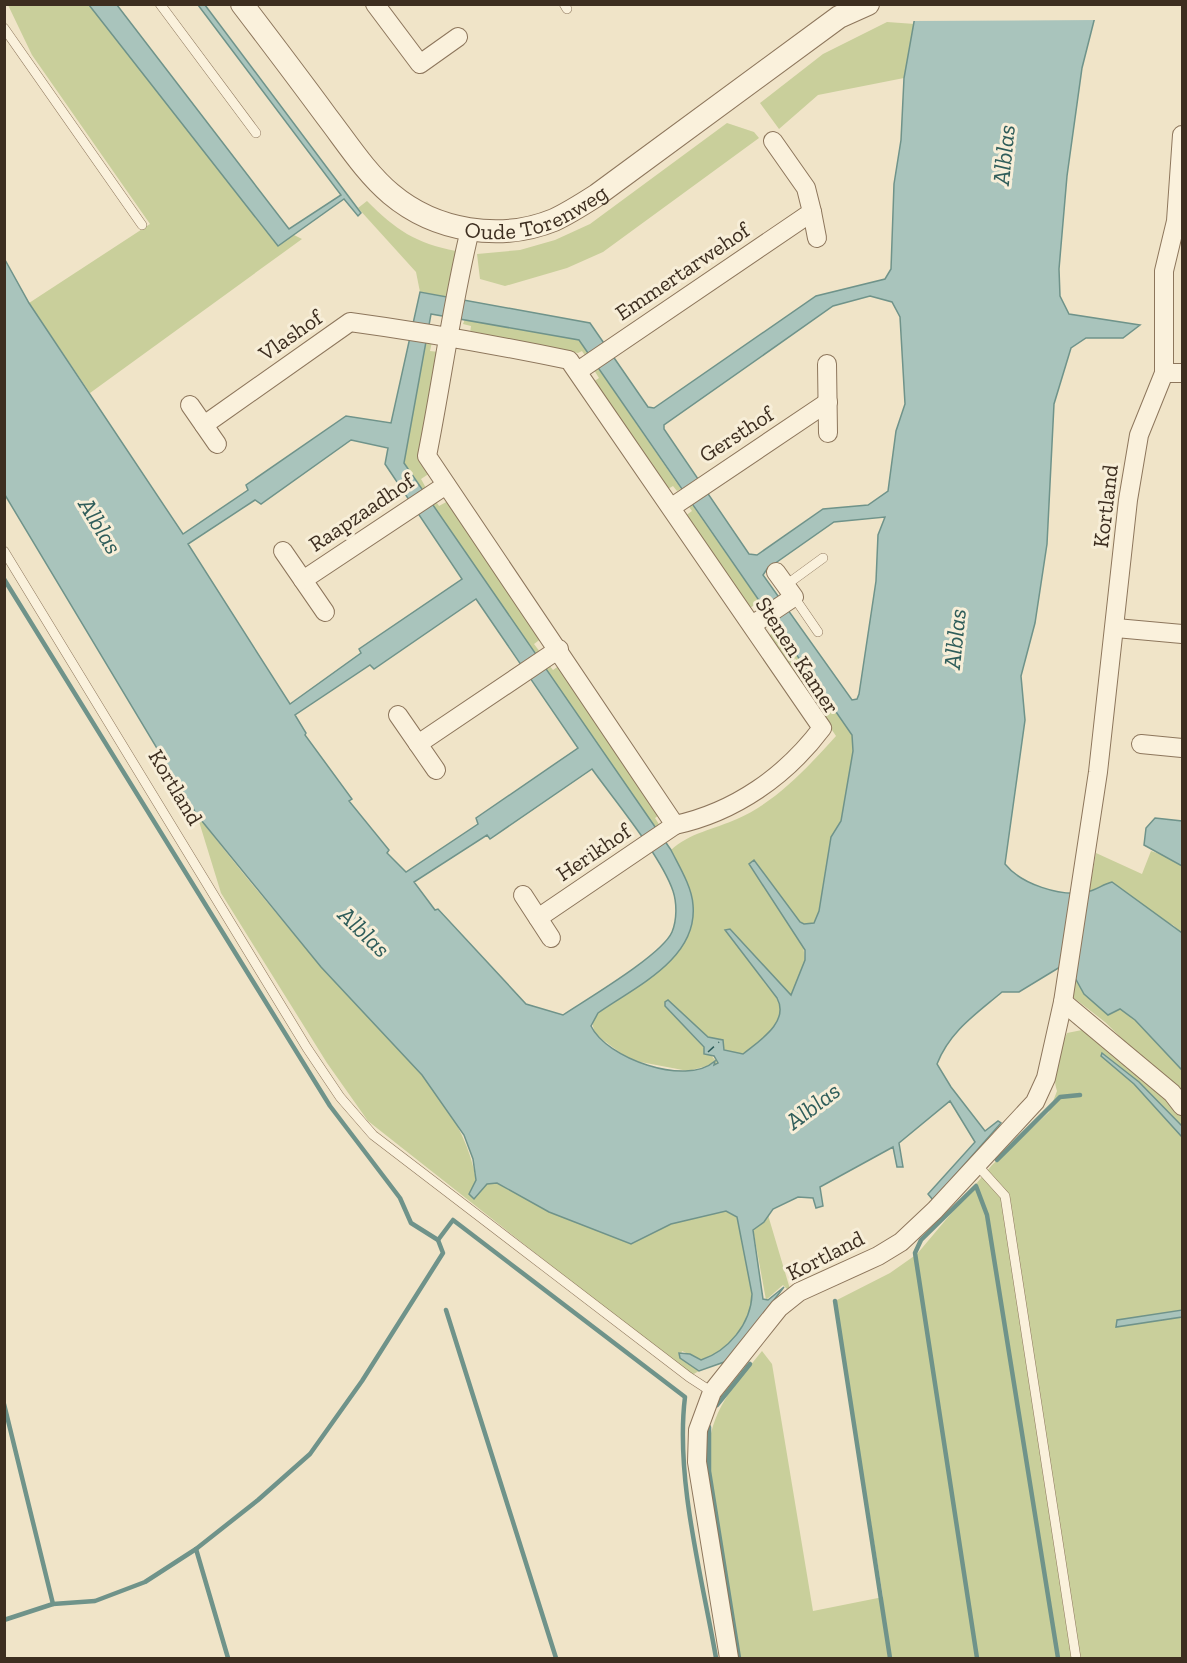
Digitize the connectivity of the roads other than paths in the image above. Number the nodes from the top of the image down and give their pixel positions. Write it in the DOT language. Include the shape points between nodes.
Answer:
graph roads {
  1 [pos="160,4"];
  2 [pos="242,4"];
  3 [pos="375,4"];
  4 [pos="868,4"];
  5 [pos="4,28"];
  6 [pos="458,37"];
  7 [pos="256,133"];
  8 [pos="1182,135"];
  9 [pos="773,141"];
  10 [pos="812,212"];
  11 [pos="142,225"];
  12 [pos="1179,226"];
  13 [pos="470,230"];
  14 [pos="817,238"];
  15 [pos="445,332"];
  16 [pos="827,364"];
  17 [pos="584,367"];
  18 [pos="1173,373"];
  19 [pos="828,402"];
  20 [pos="190,405"];
  21 [pos="204,425"];
  22 [pos="828,433"];
  23 [pos="217,444"];
  24 [pos="440,489"];
  25 [pos="677,503"];
  26 [pos="283,550"];
  27 [pos="4,551"];
  28 [pos="823,558"];
  29 [pos="303,580"];
  30 [pos="786,589"];
  31 [pos="325,612"];
  32 [pos="756,623"];
  33 [pos="1116,628"];
  34 [pos="818,632"];
  35 [pos="1182,634"];
  36 [pos="551,653"];
  37 [pos="398,715"];
  38 [pos="418,744"];
  39 [pos="1141,744"];
  40 [pos="1182,748"];
  41 [pos="436,770"];
  42 [pos="675,825"];
  43 [pos="523,895"];
  44 [pos="538,918"];
  45 [pos="551,938"];
  46 [pos="1063,1002"];
  47 [pos="1182,1106"];
  48 [pos="977,1165"];
  49 [pos="712,1392"];
  50 [pos="729,1659"];
  51 [pos="1076,1659"];
  1 -- 7 [label="lane"];
  2 -- 13 [label="street, Oude Torenweg" via="378,181 434,220"];
  3 -- 6 [label="street" via="420,64"];
  4 -- 13 [label="street, Oude Torenweg" via="839,16 569,212 536,226 508,231"];
  5 -- 11 [label="lane"];
  8 -- 12 [label="street, Kortland"];
  9 -- 10 [label="street" via="806,188"];
  10 -- 14 [label="street"];
  10 -- 17 [label="street, Emmertarwehof"];
  12 -- 18 [label="street, Kortland" via="1164,271"];
  13 -- 15 [label="street"];
  15 -- 17 [label="street, Stenen Kamer" via="569,360"];
  15 -- 21 [label="street, Vlashof" via="350,322"];
  15 -- 24 [label="street" via="427,456"];
  16 -- 19 [label="street"];
  17 -- 25 [label="street, Stenen Kamer"];
  18 -- 33 [label="street, Kortland" via="1139,435 1128,500"];
  19 -- 22 [label="street"];
  19 -- 25 [label="street, Gersthof"];
  20 -- 21 [label="street"];
  21 -- 23 [label="street"];
  24 -- 29 [label="street, Raapzaadhof"];
  24 -- 36 [label="street"];
  25 -- 32 [label="street, Stenen Kamer"];
  26 -- 29 [label="street, Raapzaadhof"];
  27 -- 49 [label="lane, Kortland" via="340,1097 373,1135"];
  28 -- 30 [label="lane"];
  29 -- 31 [label="street, Raapzaadhof"];
  30 -- 32 [label="street"];
  30 -- 34 [label="lane"];
  32 -- 42 [label="street, Stenen Kamer" via="822,728 798,758 769,783 701,819"];
  33 -- 35 [label="street"];
  33 -- 46 [label="street, Kortland"];
  36 -- 38 [label="street"];
  36 -- 42 [label="street"];
  37 -- 38 [label="street"];
  38 -- 41 [label="street"];
  39 -- 40 [label="street"];
  42 -- 44 [label="street, Herikhof"];
  43 -- 44 [label="street"];
  44 -- 45 [label="street"];
  46 -- 47 [label="street"];
  46 -- 48 [label="street, Kortland" via="1046,1078 1035,1102"];
  48 -- 49 [label="street, Kortland" via="901,1242 799,1292 779,1308"];
  48 -- 51 [label="lane" via="1005,1196"];
  49 -- 50 [label="street, Kortland" via="698,1430 697,1462"];
}
